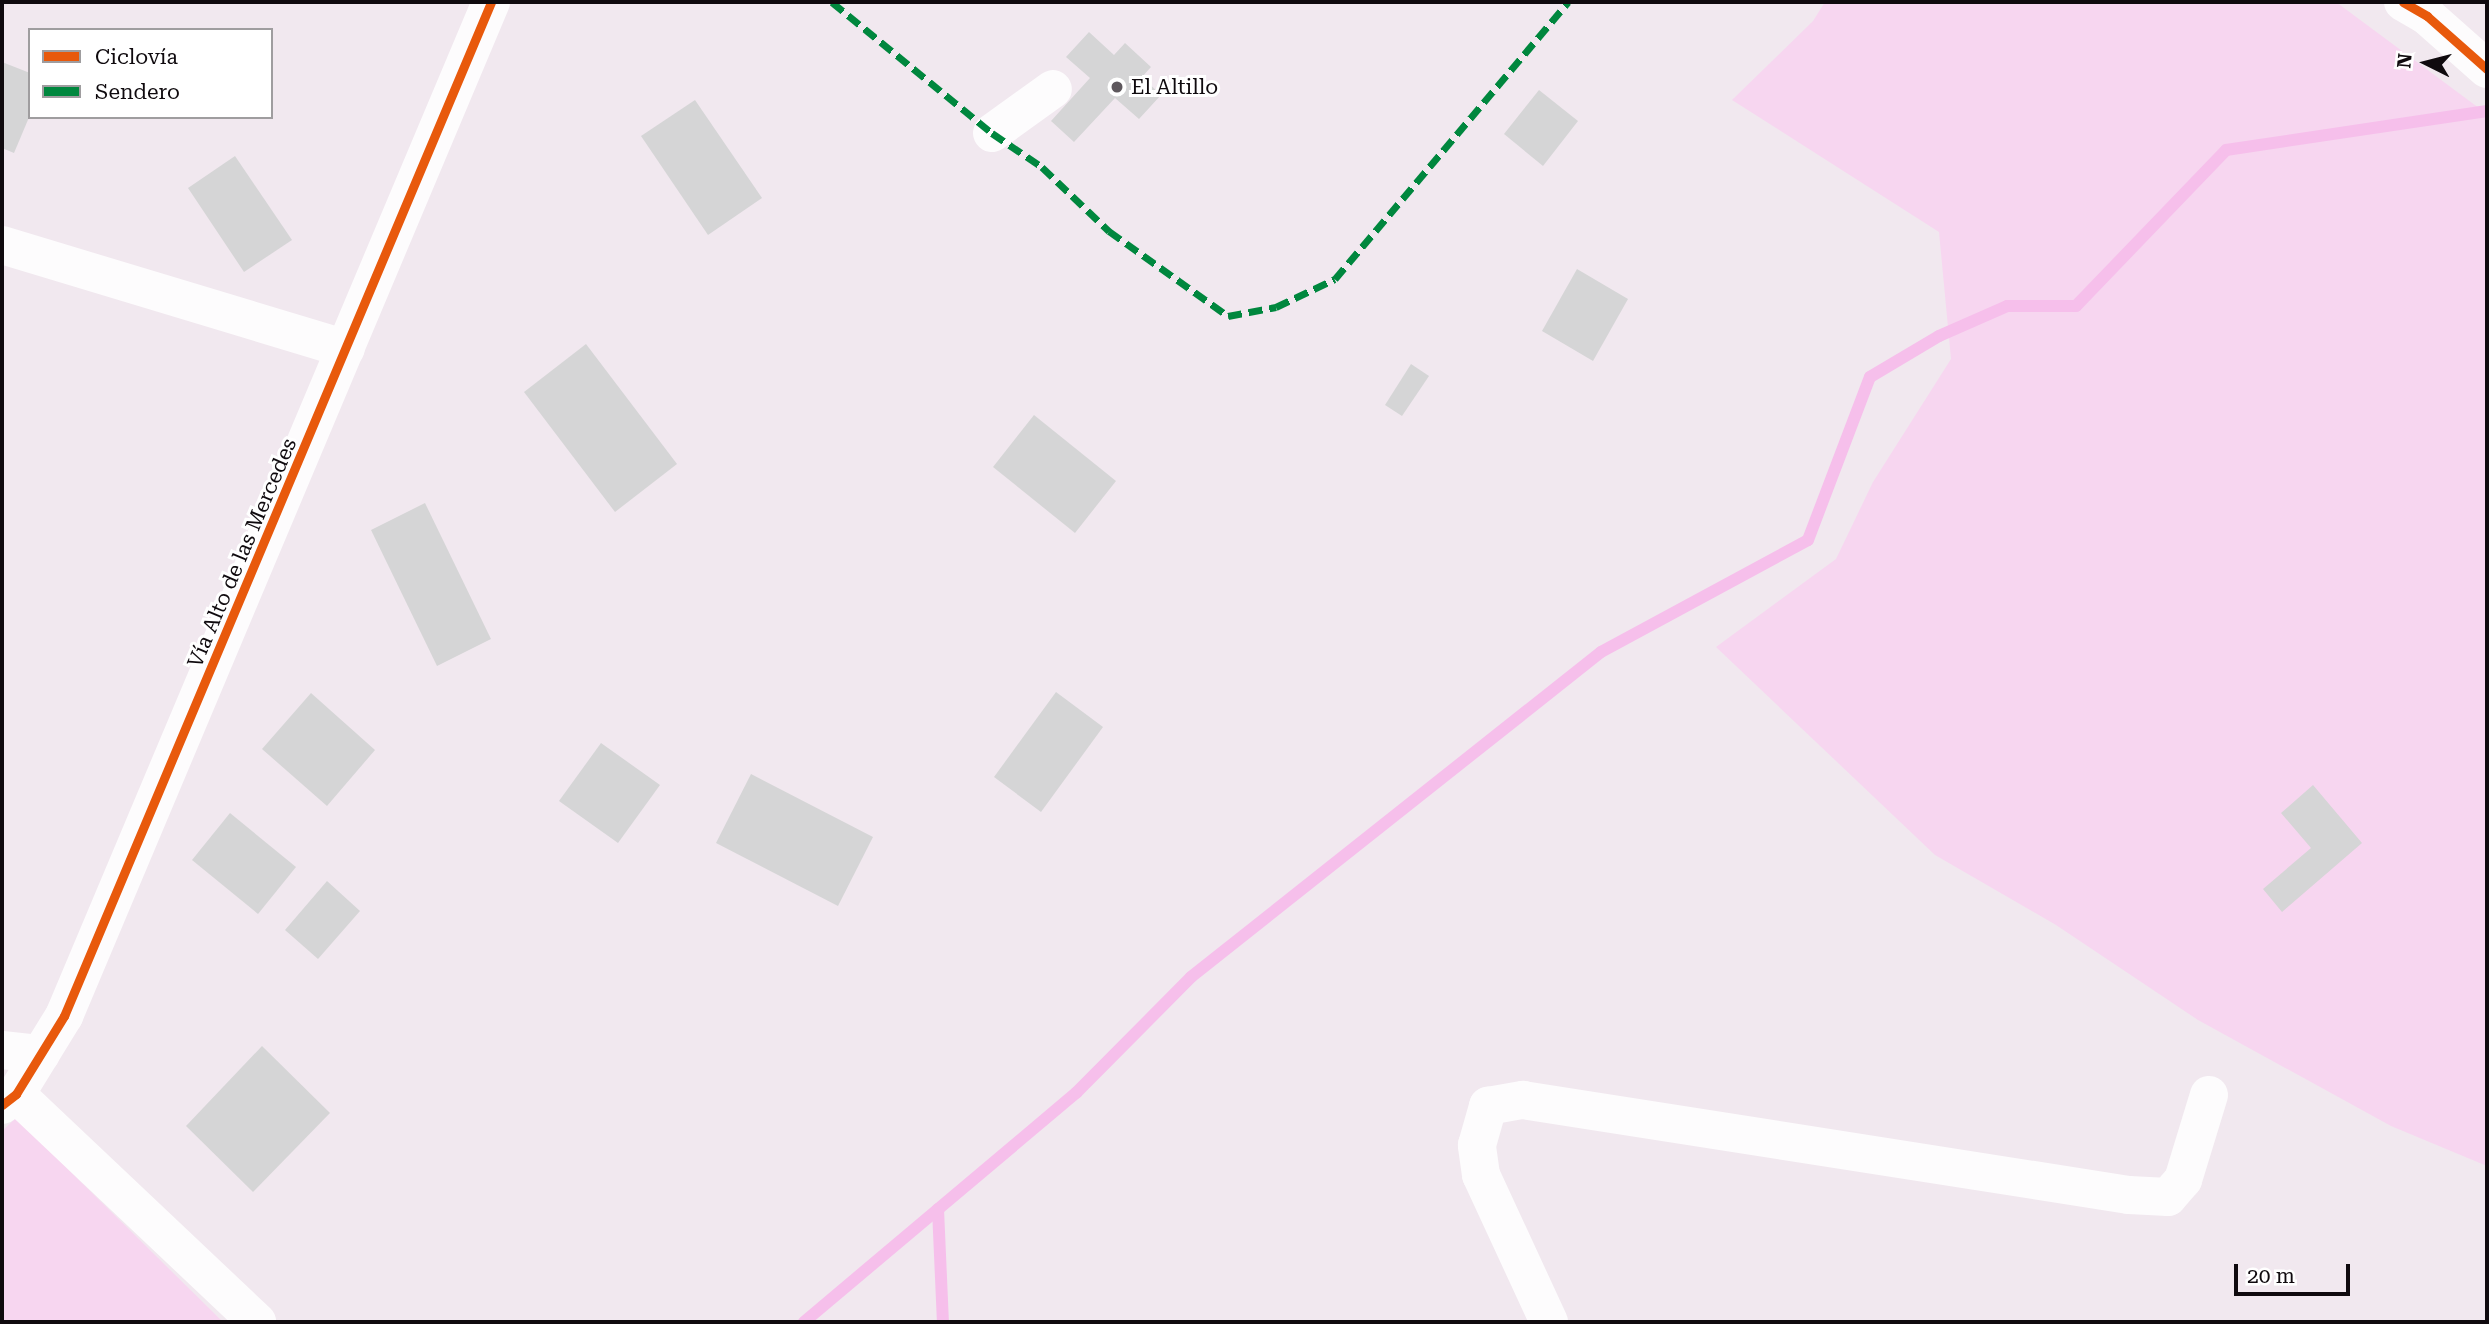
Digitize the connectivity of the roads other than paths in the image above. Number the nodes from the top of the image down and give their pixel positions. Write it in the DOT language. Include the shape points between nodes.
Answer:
graph roads {
  1 [pos="491,2"];
  2 [pos="2403,2"];
  3 [pos="2487,69"];
  4 [pos="1053,89"];
  5 [pos="992,133"];
  6 [pos="2,245"];
  7 [pos="346,349"];
  8 [pos="2,1050"];
  9 [pos="41,1054"];
  10 [pos="2209,1095"];
  11 [pos="9,1099"];
  12 [pos="257,1322"];
  13 [pos="1549,1322"];
  1 -- 7 [label="street, Vía Alto de las Mercedes"];
  2 -- 3 [label="street" via="2427,16"];
  4 -- 5 [label="street"];
  6 -- 7 [label="street"];
  7 -- 9 [label="street, Vía Alto de las Mercedes" via="117,895 64,1016"];
  8 -- 9 [label="street"];
  9 -- 11 [label="street, Vía Alto de las Mercedes"];
  10 -- 13 [label="street" via="2183,1181 2168,1197 2129,1195 1523,1100 1488,1106 1476,1145 1481,1175"];
  11 -- 12 [label="street"];
}
